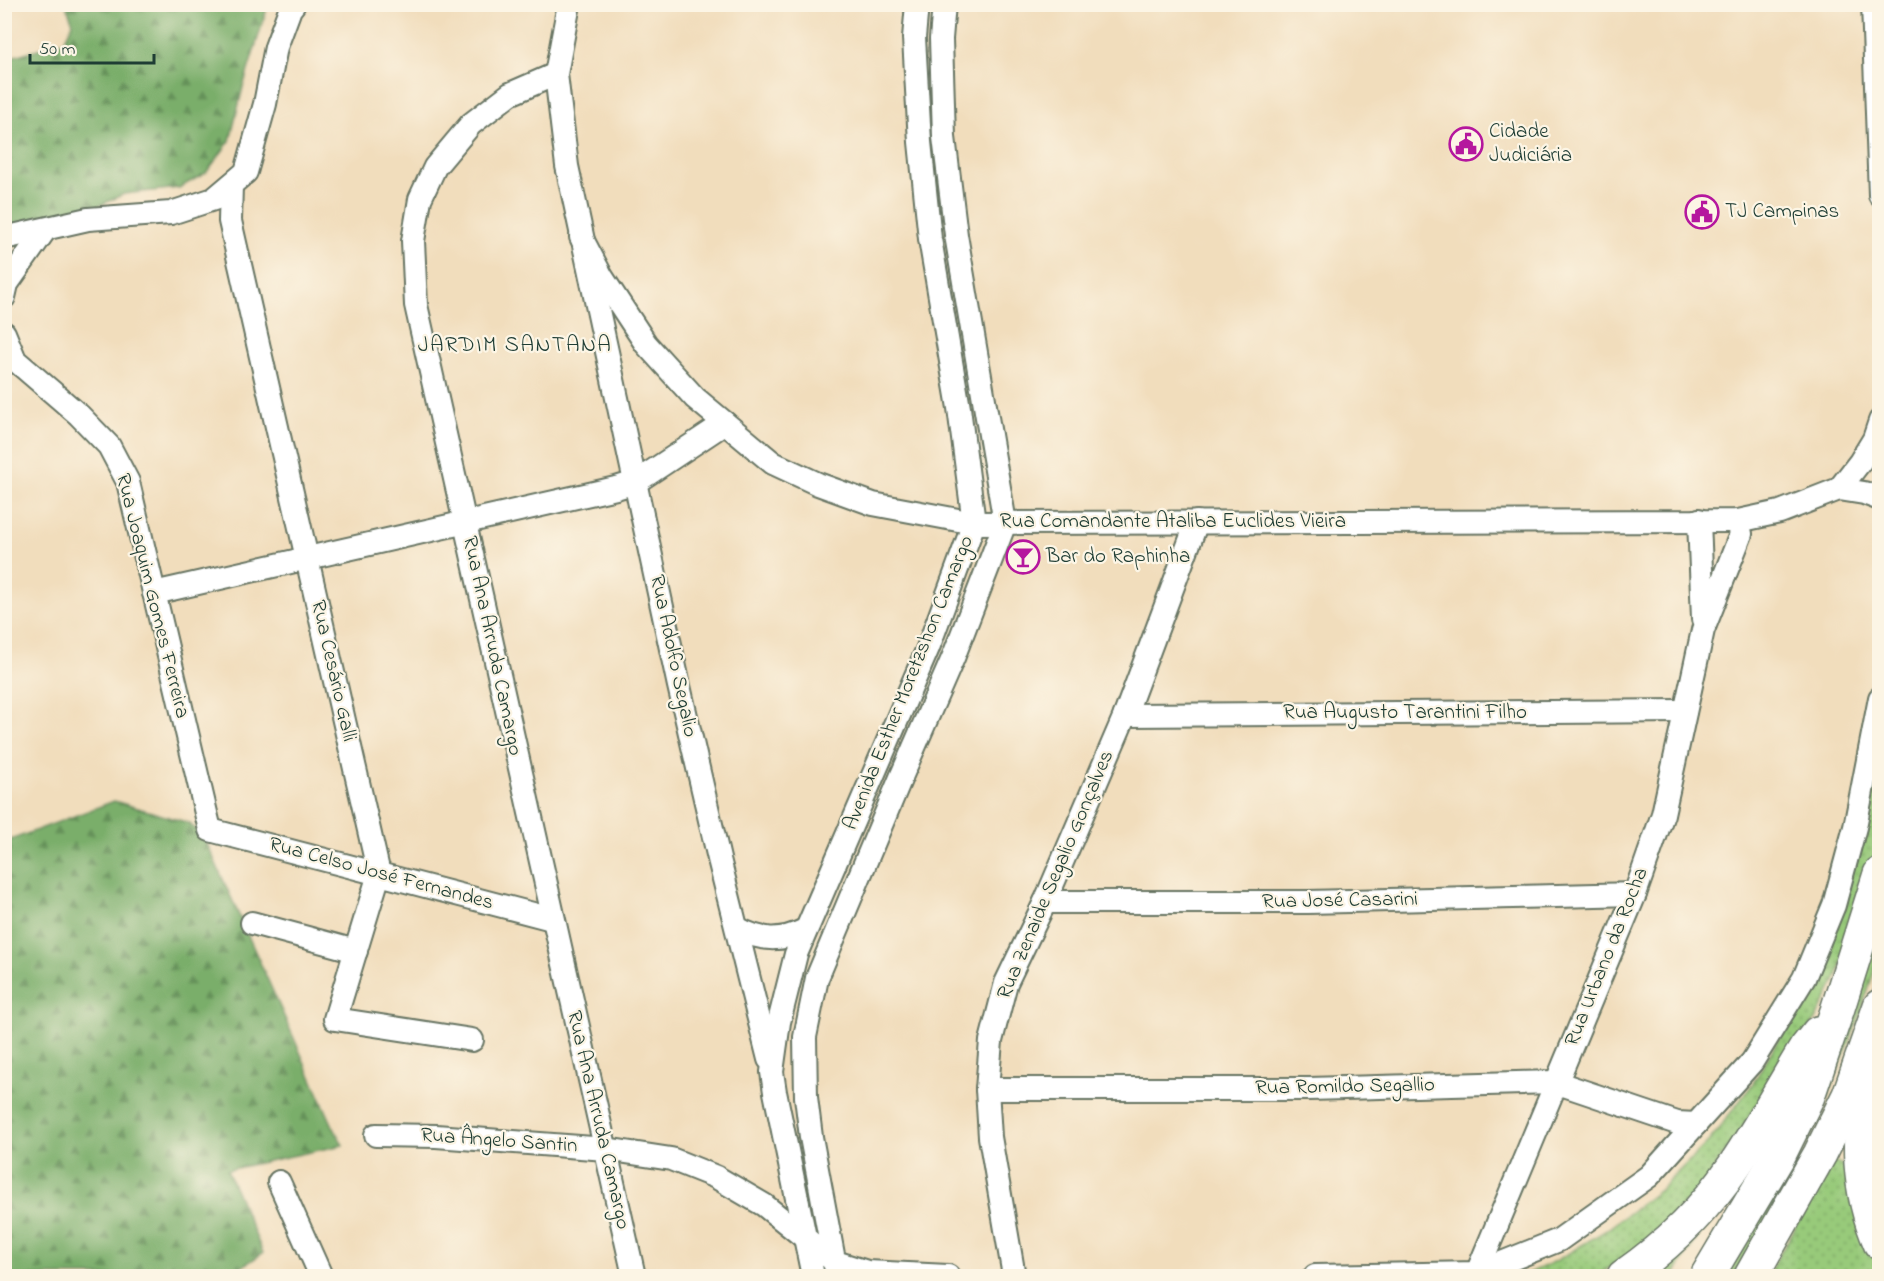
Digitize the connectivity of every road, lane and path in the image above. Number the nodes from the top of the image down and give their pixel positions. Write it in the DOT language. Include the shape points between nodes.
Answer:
graph roads {
  1 [pos="294,4"];
  2 [pos="568,4"];
  3 [pos="917,4"];
  4 [pos="944,4"];
  5 [pos="1873,4"];
  6 [pos="556,74"];
  7 [pos="231,185"];
  8 [pos="1880,195"];
  9 [pos="45,230"];
  10 [pos="582,237"];
  11 [pos="4,238"];
  12 [pos="4,297"];
  13 [pos="4,333"];
  14 [pos="1880,421"];
  15 [pos="725,423"];
  16 [pos="636,482"];
  17 [pos="1839,489"];
  18 [pos="1880,499"];
  19 [pos="1699,520"];
  20 [pos="1738,521"];
  21 [pos="465,522"];
  22 [pos="1197,522"];
  23 [pos="974,523"];
  24 [pos="1005,524"];
  25 [pos="307,558"];
  26 [pos="154,593"];
  27 [pos="1703,630"];
  28 [pos="1880,698"];
  29 [pos="1685,711"];
  30 [pos="1125,715"];
  31 [pos="210,830"];
  32 [pos="380,874"];
  33 [pos="1880,874"];
  34 [pos="1635,894"];
  35 [pos="1045,902"];
  36 [pos="552,919"];
  37 [pos="252,922"];
  38 [pos="737,928"];
  39 [pos="805,930"];
  40 [pos="356,951"];
  41 [pos="1880,1006"];
  42 [pos="1837,1011"];
  43 [pos="472,1040"];
  44 [pos="1880,1040"];
  45 [pos="772,1072"];
  46 [pos="1556,1082"];
  47 [pos="987,1089"];
  48 [pos="1696,1124"];
  49 [pos="376,1135"];
  50 [pos="606,1149"];
  51 [pos="279,1182"];
  52 [pos="807,1241"];
  53 [pos="1880,1244"];
  54 [pos="836,1269"];
  55 [pos="1477,1273"];
  56 [pos="321,1276"];
  57 [pos="634,1276"];
  58 [pos="813,1276"];
  59 [pos="948,1276"];
  60 [pos="1014,1276"];
  61 [pos="1315,1276"];
  62 [pos="1624,1276"];
  63 [pos="1707,1276"];
  64 [pos="1751,1276"];
  1 -- 7 [label="street" via="276,47 246,172"];
  2 -- 6 [label="street"];
  3 -- 23 [label="street, Avenida Esther Moretzshon Camargo" via="914,38 930,239"];
  4 -- 24 [label="street, Avenida Esther Moretzshon Camargo" via="944,137 956,235"];
  5 -- 8 [label="street"];
  6 -- 10 [label="street" via="567,166"];
  6 -- 21 [label="street, Rua Ana Arruda Camargo" via="510,94 471,124 435,167 420,199 413,241 416,305"];
  7 -- 9 [label="street" via="214,199 171,213 88,219"];
  7 -- 25 [label="street, Rua Cesário Galli" via="230,221"];
  9 -- 11 [label="street"];
  9 -- 12 [label="street" via="7,284"];
  10 -- 15 [label="street, Rua Comandante Ataliba Euclides Vieira" via="602,277 646,345 695,398"];
  10 -- 16 [label="street, Rua Adolfo Segalio"];
  13 -- 26 [label="street, Rua Joaquim Gomes Ferreira" via="15,360 109,446 128,482"];
  14 -- 17 [label="street" via="1874,439"];
  15 -- 16 [label="street"];
  15 -- 23 [label="street, Rua Comandante Ataliba Euclides Vieira" via="772,463 818,484 873,504"];
  16 -- 21 [label="street"];
  16 -- 38 [label="street, Rua Adolfo Segalio" via="679,686"];
  17 -- 18 [label="street"];
  17 -- 20 [label="street, Rua Comandante Ataliba Euclides Vieira" via="1780,512"];
  19 -- 20 [label="street, Rua Comandante Ataliba Euclides Vieira"];
  19 -- 22 [label="street, Rua Comandante Ataliba Euclides Vieira"];
  19 -- 27 [label="street, Rua Urbano da Rocha"];
  20 -- 27 [label="street, Rua Urbano da Rocha" via="1741,534"];
  21 -- 25 [label="street"];
  21 -- 36 [label="street, Rua Ana Arruda Camargo"];
  22 -- 24 [label="street, Rua Comandante Ataliba Euclides Vieira"];
  22 -- 30 [label="street, Rua Zenaide Segalio Gonçalves"];
  23 -- 24 [label="street, Rua Comandante Ataliba Euclides Vieira"];
  23 -- 39 [label="street, Avenida Esther Moretzshon Camargo" via="928,648"];
  24 -- 54 [label="street, Avenida Esther Moretzshon Camargo" via="953,658 817,978 805,1038 806,1097"];
  25 -- 26 [label="street"];
  25 -- 32 [label="street, Rua Cesário Galli"];
  26 -- 31 [label="street, Rua Joaquim Gomes Ferreira"];
  27 -- 29 [label="street, Rua Urbano da Rocha"];
  28 -- 48 [label="street" via="1852,838 1834,905 1804,978 1752,1062"];
  29 -- 30 [label="street, Rua Augusto Tarantini Filho"];
  29 -- 34 [label="street, Rua Urbano da Rocha" via="1664,814"];
  30 -- 35 [label="street, Rua Zenaide Segalio Gonçalves"];
  31 -- 32 [label="street, Rua Celso José Fernandes"];
  32 -- 36 [label="street, Rua Celso José Fernandes"];
  32 -- 40 [label="street"];
  33 -- 42 [label="highway"];
  34 -- 35 [label="street, Rua José Casarini" via="1308,902"];
  34 -- 46 [label="street, Rua Urbano da Rocha"];
  35 -- 47 [label="street, Rua Zenaide Segalio Gonçalves" via="1006,983 991,1041"];
  36 -- 50 [label="street, Rua Ana Arruda Camargo"];
  37 -- 40 [label="street"];
  38 -- 39 [label="street" via="767,939 793,936"];
  38 -- 45 [label="street, Rua Adolfo Segalio"];
  39 -- 45 [label="street, Avenida Esther Moretzshon Camargo" via="787,984"];
  40 -- 43 [label="street" via="335,1018"];
  41 -- 64 [label="highway" via="1849,1095"];
  42 -- 62 [label="highway" via="1806,1048 1734,1166 1699,1211"];
  42 -- 63 [label="highway" via="1808,1096 1778,1156"];
  44 -- 53 [label="highway" via="1860,1127 1861,1173"];
  45 -- 52 [label="street, Avenida Esther Moretzshon Camargo"];
  46 -- 47 [label="street, Rua Romildo Segallio" via="1309,1089"];
  46 -- 48 [label="street, Rua Romildo Segallio" via="1677,1123"];
  46 -- 55 [label="street, Rua Urbano da Rocha"];
  47 -- 60 [label="street, Rua Zenaide Segalio Gonçalves" via="990,1137"];
  48 -- 55 [label="street" via="1649,1176 1559,1240"];
  49 -- 50 [label="street, Rua Ângelo Santin"];
  50 -- 52 [label="street, Rua Ângelo Santin" via="671,1159 716,1177 764,1205"];
  50 -- 57 [label="street, Rua Ana Arruda Camargo"];
  51 -- 56 [label="street"];
  52 -- 54 [label="street, Rua Ângelo Santin"];
  52 -- 58 [label="street, Avenida Esther Moretzshon Camargo"];
  54 -- 59 [label="street, Rua Ângelo Santin"];
  55 -- 61 [label="street"];
}
